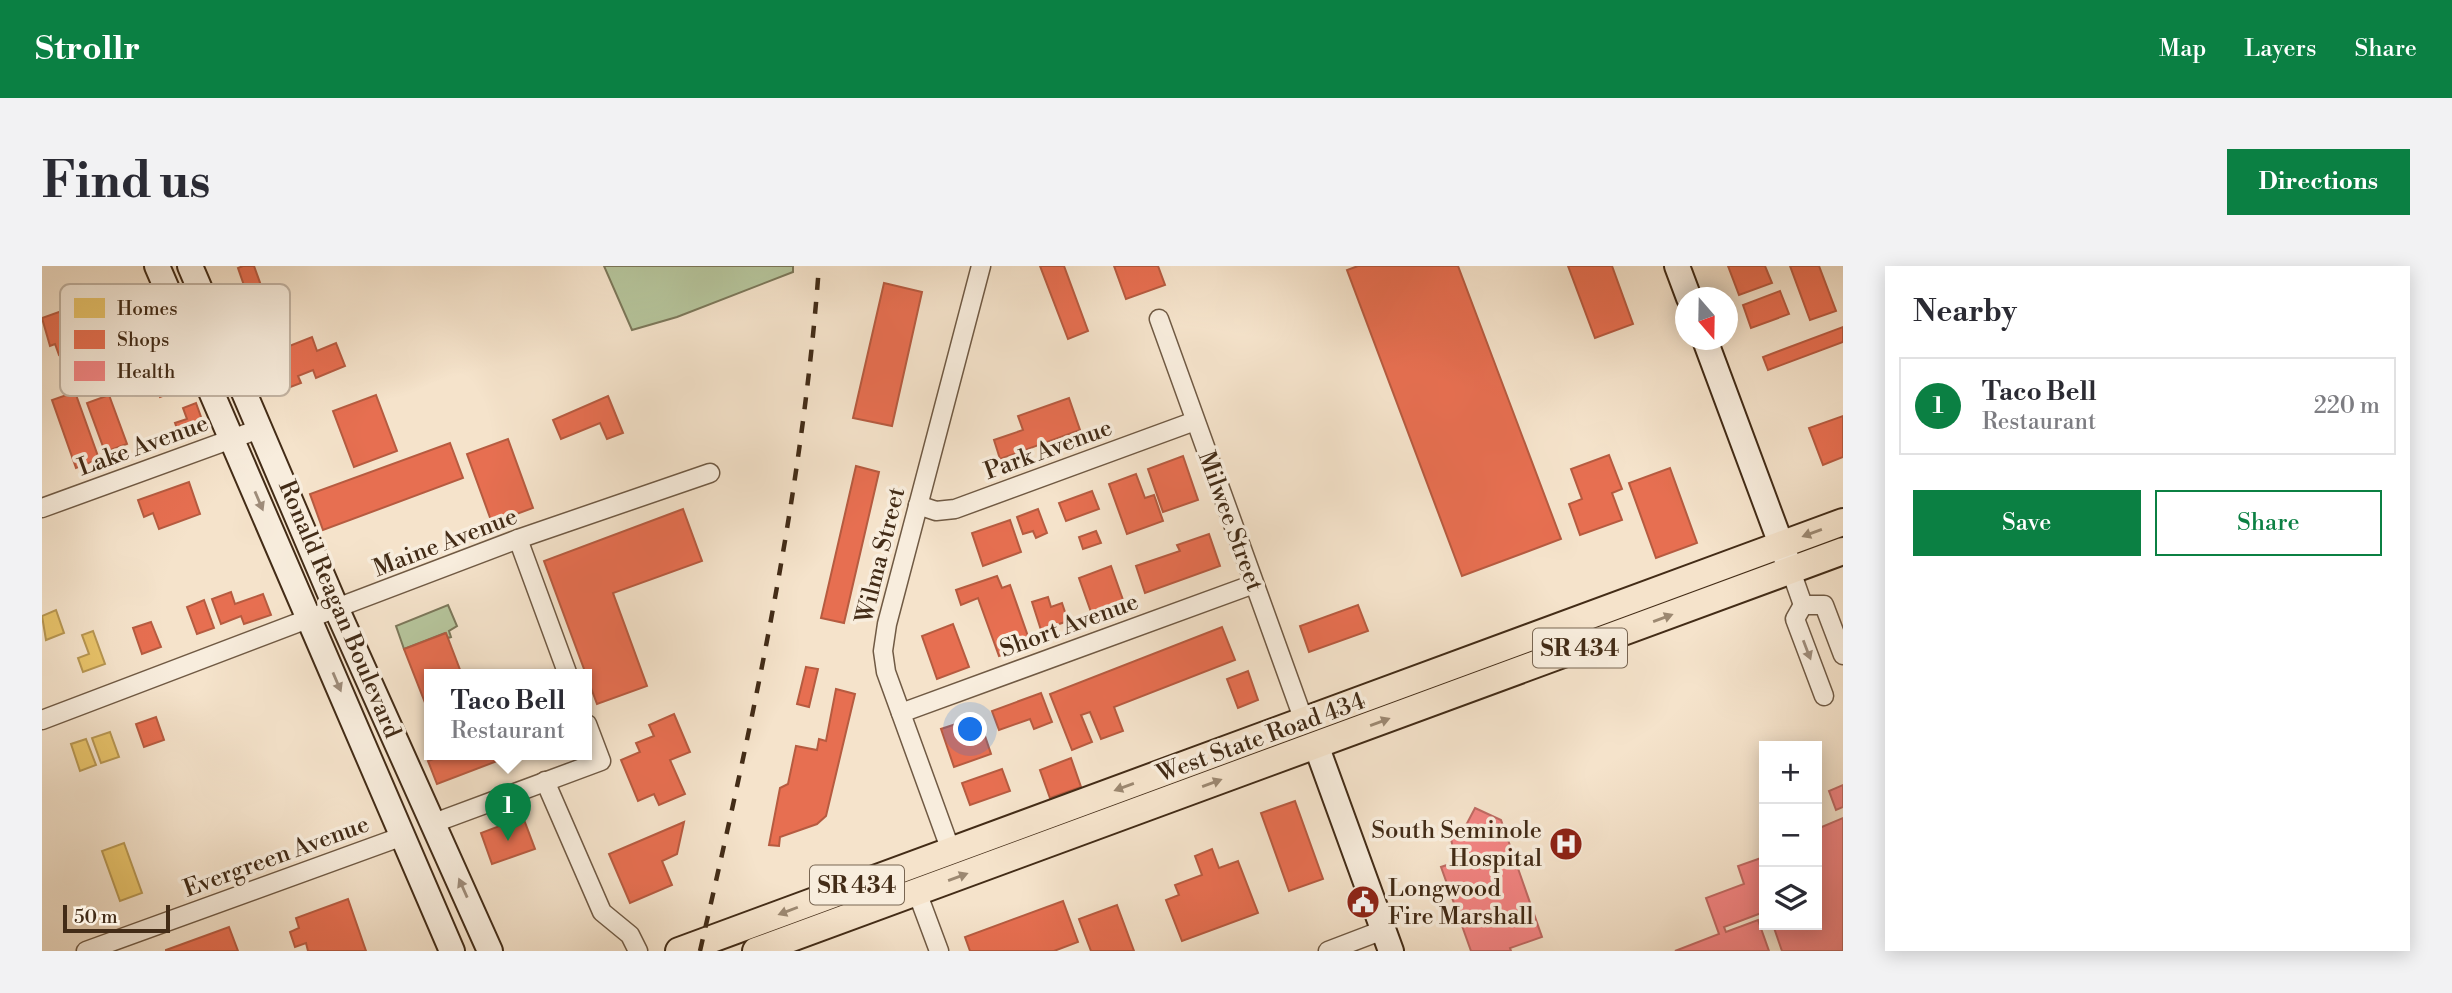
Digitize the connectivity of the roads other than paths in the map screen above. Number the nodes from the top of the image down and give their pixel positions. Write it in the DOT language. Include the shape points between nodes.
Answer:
graph roads {
  1 [pos="157,266"];
  2 [pos="190,266"];
  3 [pos="981,266"];
  4 [pos="1678,266"];
  5 [pos="165,284"];
  6 [pos="198,284"];
  7 [pos="1685,287"];
  8 [pos="1159,319"];
  9 [pos="1709,350"];
  10 [pos="214,396"];
  11 [pos="248,396"];
  12 [pos="1195,421"];
  13 [pos="262,428"];
  14 [pos="232,438"];
  15 [pos="710,473"];
  16 [pos="918,505"];
  17 [pos="42,508"];
  18 [pos="1843,522"];
  19 [pos="518,539"];
  20 [pos="1781,544"];
  21 [pos="1843,551"];
  22 [pos="1791,570"];
  23 [pos="1254,584"];
  24 [pos="1803,605"];
  25 [pos="337,610"];
  26 [pos="310,620"];
  27 [pos="1843,655"];
  28 [pos="566,669"];
  29 [pos="1824,696"];
  30 [pos="1345,706"];
  31 [pos="901,713"];
  32 [pos="42,719"];
  33 [pos="1304,721"];
  34 [pos="592,738"];
  35 [pos="1316,745"];
  36 [pos="1269,763"];
  37 [pos="545,781"];
  38 [pos="434,823"];
  39 [pos="403,836"];
  40 [pos="951,851"];
  41 [pos="917,892"];
  42 [pos="486,900"];
  43 [pos="1387,941"];
  44 [pos="86,951"];
  45 [pos="452,951"];
  46 [pos="491,951"];
  47 [pos="638,951"];
  48 [pos="678,951"];
  49 [pos="756,951"];
  50 [pos="939,951"];
  51 [pos="1328,951"];
  1 -- 5 [label="main road, Ronald Reagan Boulevard"];
  2 -- 6 [label="main road, Ronald Reagan Boulevard"];
  3 -- 16 [label="street, Wilma Street"];
  4 -- 7 [label="main road"];
  8 -- 12 [label="street, Milwee Street"];
  9 -- 20 [label="main road"];
  10 -- 14 [label="main road, Ronald Reagan Boulevard"];
  11 -- 13 [label="main road, Ronald Reagan Boulevard"];
  12 -- 16 [label="street, Park Avenue" via="955,509 936,511"];
  12 -- 23 [label="street, Milwee Street"];
  13 -- 14 [label="street, Lake Avenue"];
  13 -- 25 [label="main road, Ronald Reagan Boulevard"];
  14 -- 17 [label="street, Lake Avenue"];
  14 -- 26 [label="main road, Ronald Reagan Boulevard, one-way"];
  15 -- 19 [label="street, Maine Avenue"];
  16 -- 31 [label="street, Wilma Street" via="883,651"];
  18 -- 20 [label="main road, West State Road 434 / SR 434, one-way"];
  19 -- 25 [label="street, Maine Avenue"];
  19 -- 28 [label="street"];
  20 -- 22 [label="main road"];
  20 -- 30 [label="main road, West State Road 434 / SR 434"];
  21 -- 22 [label="main road, West State Road 434 / SR 434"];
  22 -- 24 [label="street"];
  35 -- 22 [label="main road, West State Road 434 / SR 434, one-way"];
  23 -- 31 [label="street, Short Avenue"];
  23 -- 33 [label="street, Milwee Street"];
  24 -- 27 [label="street" via="1824,606"];
  24 -- 29 [label="street, one-way" via="1795,619"];
  25 -- 26 [label="street, Maine Avenue"];
  25 -- 38 [label="main road, Ronald Reagan Boulevard"];
  26 -- 32 [label="street, Maine Avenue"];
  26 -- 39 [label="main road, Ronald Reagan Boulevard, one-way"];
  30 -- 33 [label="main road, West State Road 434 / SR 434"];
  30 -- 35 [label="main road" via="1325,725"];
  31 -- 40 [label="street, Wilma Street"];
  33 -- 36 [label="main road"];
  33 -- 40 [label="main road, West State Road 434 / SR 434, one-way"];
  34 -- 37 [label="street" via="600,761"];
  35 -- 36 [label="main road, West State Road 434 / SR 434"];
  35 -- 43 [label="main road"];
  41 -- 36 [label="main road, West State Road 434 / SR 434, one-way"];
  37 -- 38 [label="street"];
  37 -- 47 [label="street" via="602,912 630,935"];
  46 -- 38 [label="main road, Ronald Reagan Boulevard, one-way"];
  39 -- 44 [label="street, Evergreen Avenue"];
  39 -- 45 [label="main road, Ronald Reagan Boulevard"];
  40 -- 48 [label="main road, West State Road 434 / SR 434, one-way"];
  41 -- 49 [label="main road, West State Road 434 / SR 434"];
  41 -- 50 [label="street"];
  42 -- 46 [label="main road" via="497,938"];
  43 -- 51 [label="street"];
}
